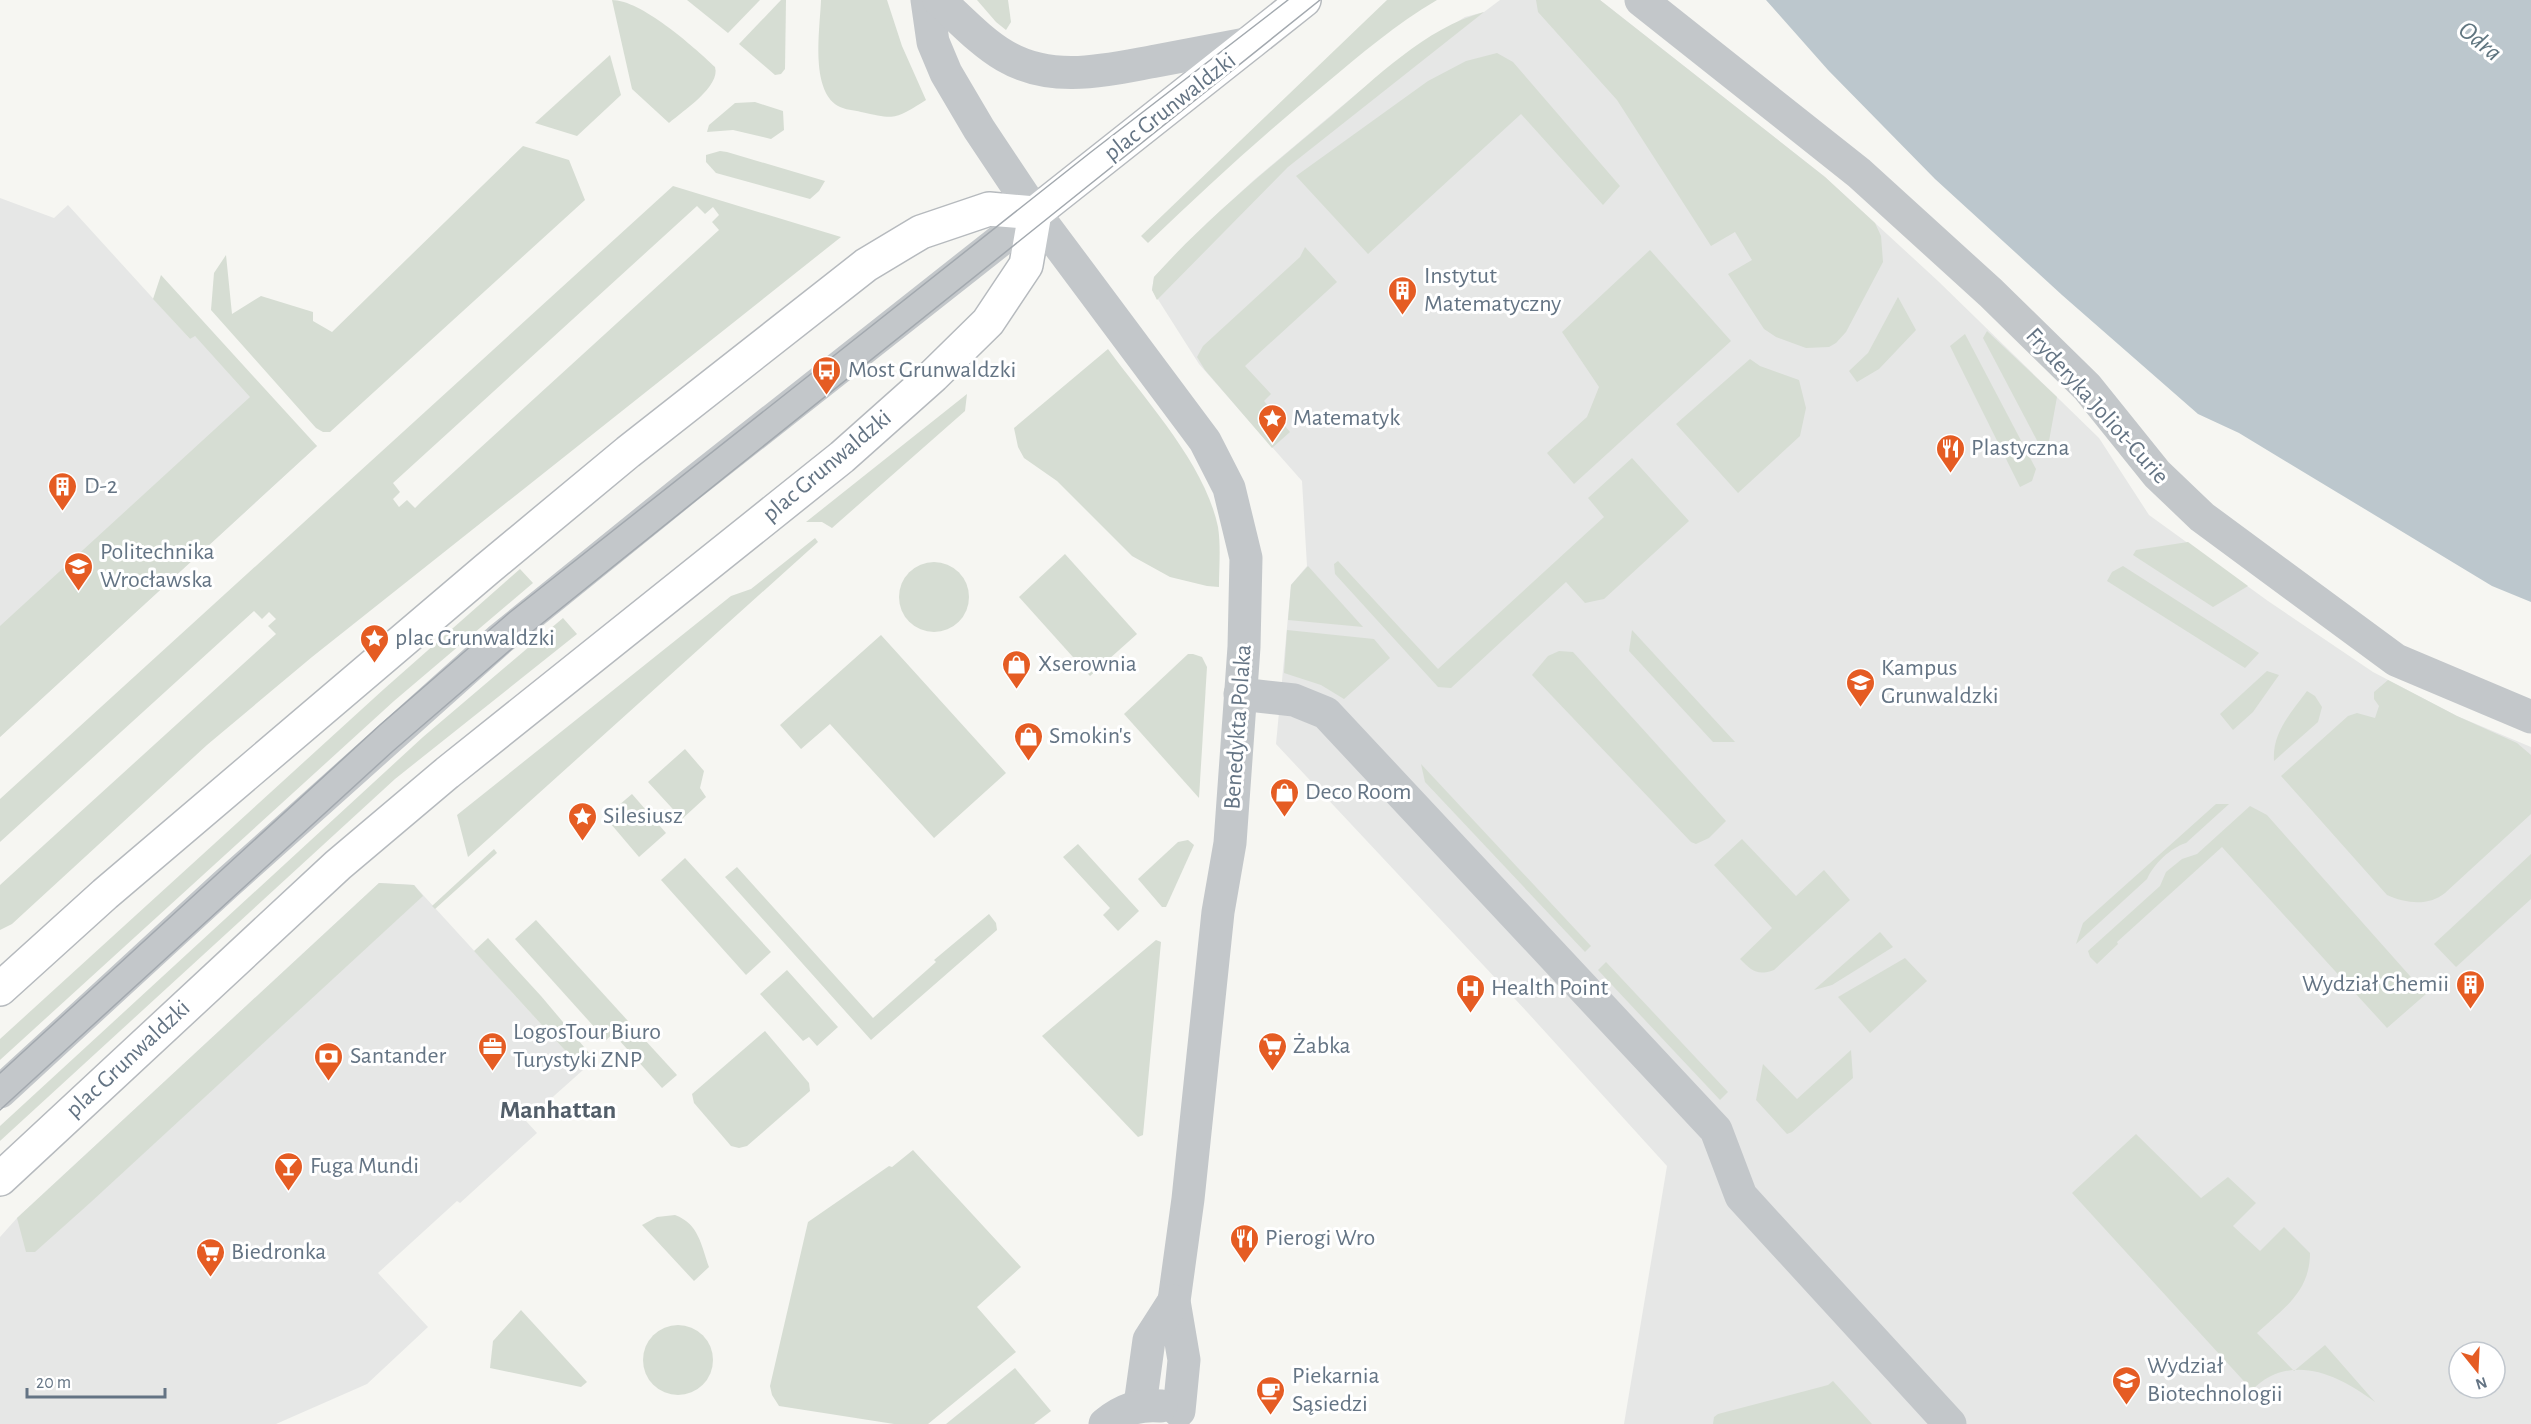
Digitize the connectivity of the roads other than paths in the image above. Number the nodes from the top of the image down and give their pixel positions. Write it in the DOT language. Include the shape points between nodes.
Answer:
graph roads {
  1 [pos="927,0"];
  2 [pos="939,0"];
  3 [pos="1304,0"];
  4 [pos="1641,0"];
  5 [pos="1251,43"];
  6 [pos="1035,213"];
  7 [pos="1240,694"];
  8 [pos="2531,717"];
  9 [pos="0,989"];
  10 [pos="0,1092"];
  11 [pos="0,1179"];
  12 [pos="1174,1301"];
  13 [pos="1140,1405"];
  14 [pos="1188,1417"];
  15 [pos="1105,1424"];
  16 [pos="1950,1424"];
  1 -- 6 [label="street, Benedykta Polaka" via="933,42 946,73"];
  2 -- 5 [label="street" via="1007,58 1057,73 1088,73"];
  3 -- 5 [label="main road, plac Grunwaldzki"];
  4 -- 8 [label="street, Fryderyka Joliot-Curie" via="1859,173 2087,387 2157,474 2331,627 2396,660"];
  5 -- 6 [label="main road, plac Grunwaldzki"];
  6 -- 7 [label="street, Benedykta Polaka" via="1205,441 1226,481 1246,558"];
  6 -- 9 [label="main road" via="989,209 921,232 866,265 628,452 487,569 105,894"];
  6 -- 10 [label="street" via="500,639"];
  6 -- 11 [label="main road, plac Grunwaldzki" via="1026,265 988,322 933,376 842,457 338,865"];
  7 -- 12 [label="street, Benedykta Polaka" via="1230,843 1218,912"];
  7 -- 16 [label="street" via="1294,700 1326,713 1716,1130 1742,1196"];
  12 -- 13 [label="street, Benedykta Polaka" via="1149,1340"];
  12 -- 14 [label="street, Benedykta Polaka"];
  13 -- 14 [label="street" via="1159,1405"];
  13 -- 15 [label="street"];
}
